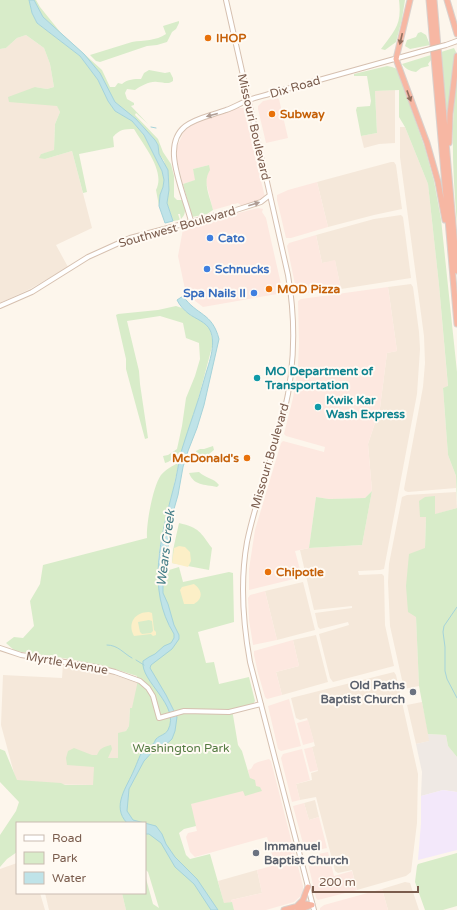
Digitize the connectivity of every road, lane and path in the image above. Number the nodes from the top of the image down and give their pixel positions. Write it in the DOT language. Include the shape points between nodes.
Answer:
graph roads {
  1 [pos="226,0"];
  2 [pos="410,0"];
  3 [pos="429,0"];
  4 [pos="434,0"];
  5 [pos="447,0"];
  6 [pos="457,34"];
  7 [pos="457,41"];
  8 [pos="457,56"];
  9 [pos="396,59"];
  10 [pos="248,100"];
  11 [pos="449,178"];
  12 [pos="270,195"];
  13 [pos="187,207"];
  14 [pos="191,221"];
  15 [pos="182,224"];
  16 [pos="450,243"];
  17 [pos="457,271"];
  18 [pos="0,306"];
  19 [pos="457,324"];
  20 [pos="0,648"];
  21 [pos="261,704"];
  22 [pos="308,887"];
  23 [pos="313,907"];
  24 [pos="296,908"];
  25 [pos="284,910"];
  1 -- 10 [label="main road, Missouri Boulevard"];
  2 -- 9 [label="highway, one-way"];
  3 -- 16 [label="highway"];
  4 -- 11 [label="highway"];
  5 -- 6 [label="highway"];
  7 -- 9 [label="main road, Dix Road, bridge"];
  8 -- 11 [label="highway" via="450,114"];
  9 -- 10 [label="main road, Dix Road"];
  9 -- 16 [label="highway, one-way" via="430,154"];
  10 -- 12 [label="main road, Missouri Boulevard"];
  10 -- 13 [label="main road, Dix Road, one-way" via="228,110 194,120 179,135 175,146 175,160"];
  11 -- 17 [label="highway"];
  14 -- 12 [label="main road, Southwest Boulevard, one-way" via="261,202"];
  12 -- 21 [label="main road, Missouri Boulevard" via="292,298 293,347 284,415 255,509 244,567 246,630 250,662"];
  13 -- 14 [label="main road, Dix Road"];
  13 -- 15 [label="main road"];
  14 -- 15 [label="main road, Southwest Boulevard"];
  15 -- 18 [label="main road, Southwest Boulevard" via="130,238 105,249 32,292"];
  16 -- 19 [label="highway"];
  20 -- 21 [label="main road, Myrtle Avenue" via="21,655 96,667 140,681 153,696 159,718 180,712 228,712"];
  21 -- 22 [label="main road, Missouri Boulevard"];
  22 -- 23 [label="main road, Missouri Boulevard"];
  22 -- 24 [label="highway" via="303,900"];
  23 -- 24 [label="highway"];
  24 -- 25 [label="highway"];
}
